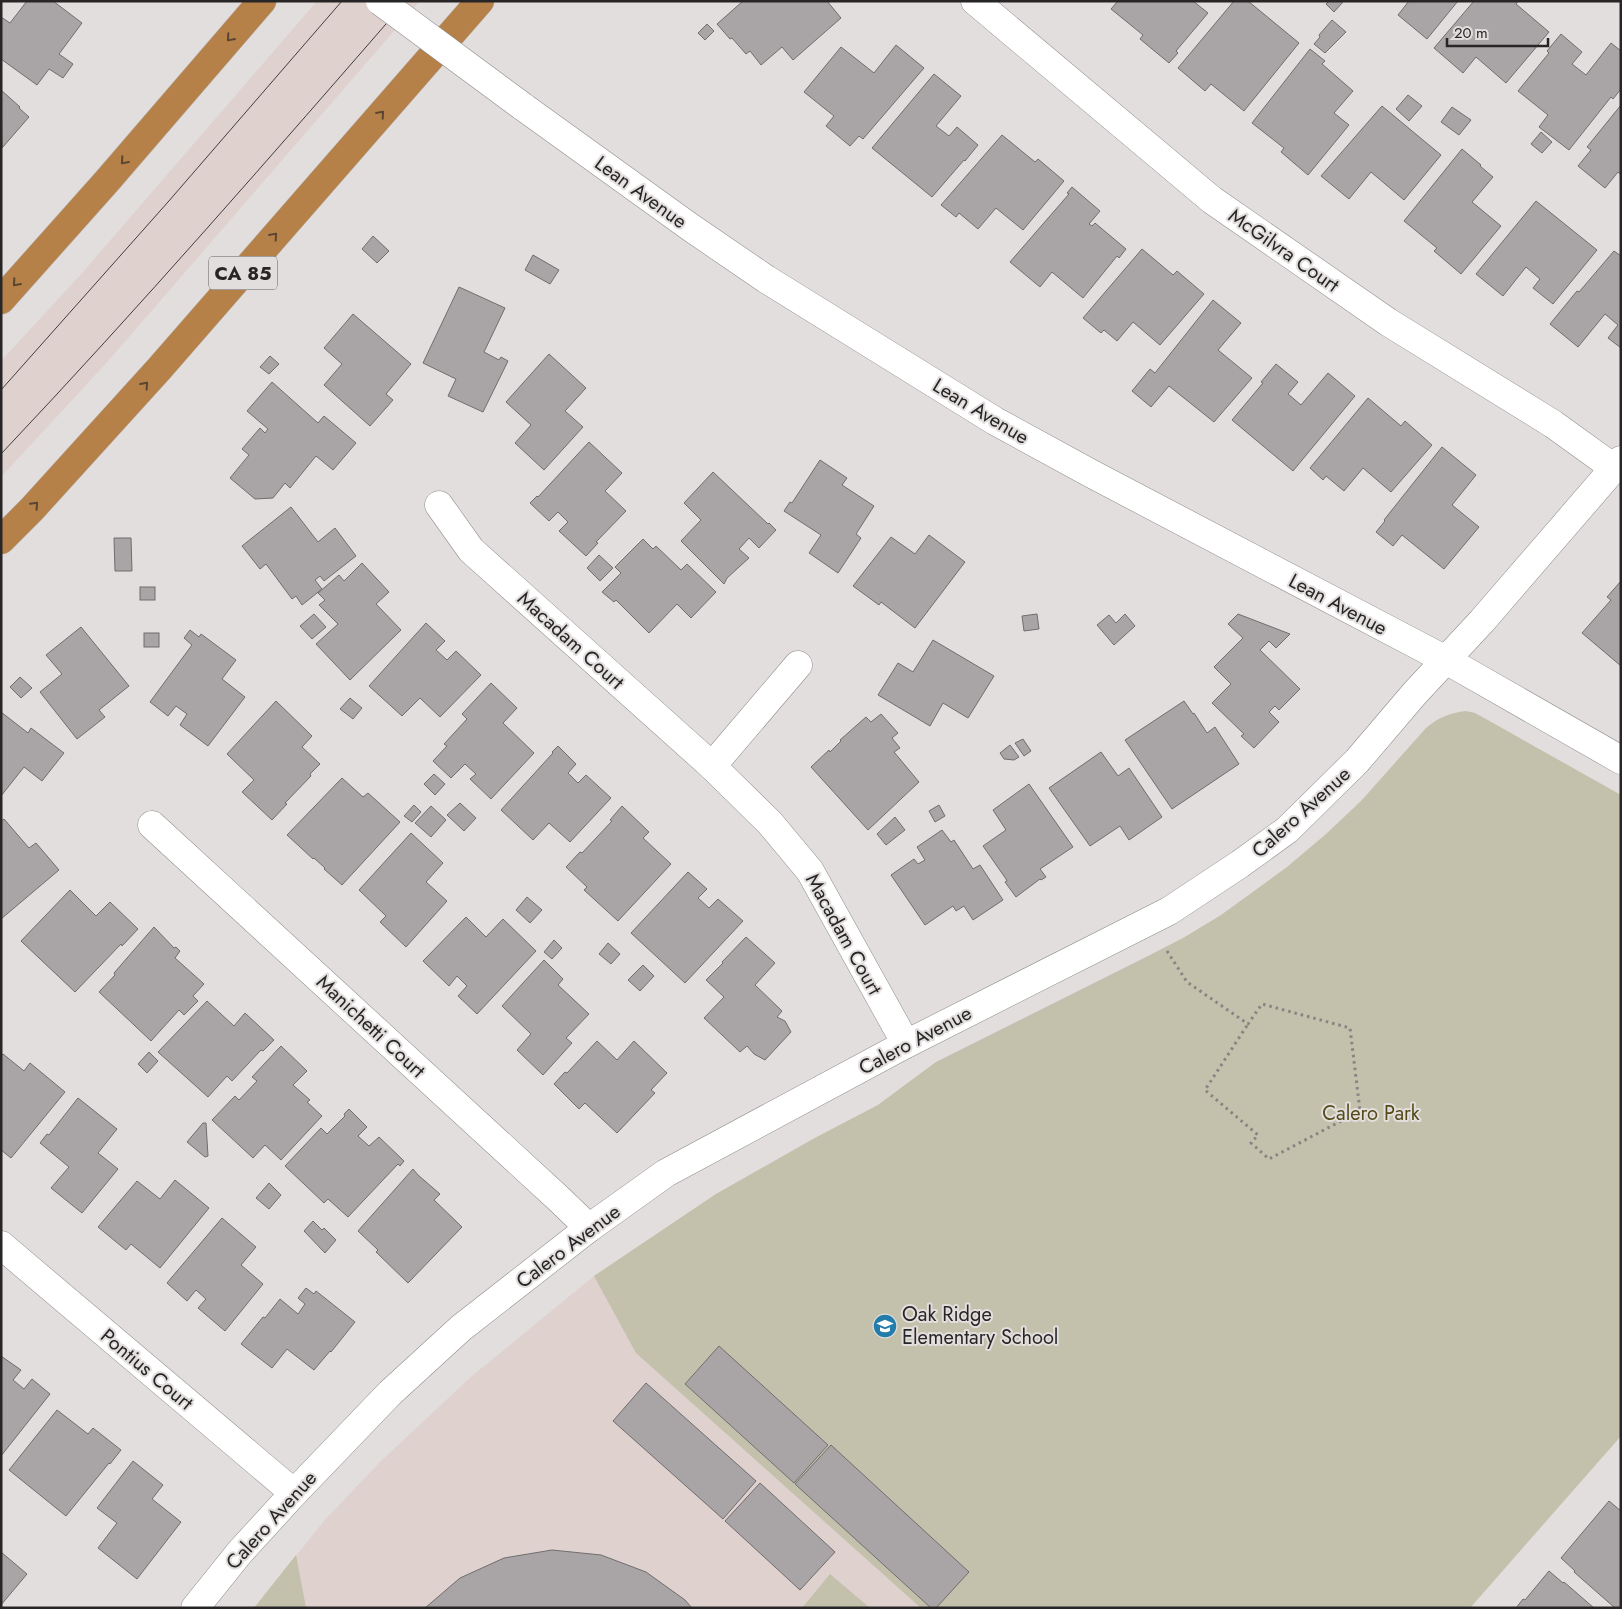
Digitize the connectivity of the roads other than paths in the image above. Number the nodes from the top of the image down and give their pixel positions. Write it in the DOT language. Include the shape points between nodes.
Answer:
graph roads {
  1 [pos="262,1"];
  2 [pos="380,1"];
  3 [pos="480,1"];
  4 [pos="975,1"];
  5 [pos="1,300"];
  6 [pos="1617,464"];
  7 [pos="439,506"];
  8 [pos="1,540"];
  9 [pos="1446,660"];
  10 [pos="798,665"];
  11 [pos="1621,760"];
  12 [pos="712,766"];
  13 [pos="152,824"];
  14 [pos="906,1044"];
  15 [pos="589,1228"];
  16 [pos="1,1245"];
  17 [pos="294,1493"];
  18 [pos="195,1608"];
  1 -- 5 [label="highway, one-way"];
  2 -- 9 [label="street, Lean Avenue, bridge" via="690,227 996,421"];
  8 -- 3 [label="highway, CA 85, one-way" via="159,369"];
  4 -- 6 [label="street, McGilvra Court" via="1212,200 1388,322"];
  6 -- 9 [label="street, Calero Avenue"];
  7 -- 12 [label="street, Macadam Court" via="471,550"];
  9 -- 11 [label="street, Lean Avenue"];
  9 -- 14 [label="street, Calero Avenue" via="1331,788 1287,830 1240,864 1169,910"];
  10 -- 12 [label="street"];
  12 -- 14 [label="street, Macadam Court" via="770,823 810,871"];
  13 -- 15 [label="street, Manichetti Court"];
  14 -- 15 [label="street, Calero Avenue" via="666,1174"];
  15 -- 17 [label="street, Calero Avenue" via="461,1328 390,1393"];
  16 -- 17 [label="street, Pontius Court"];
  17 -- 18 [label="street, Calero Avenue"];
}
